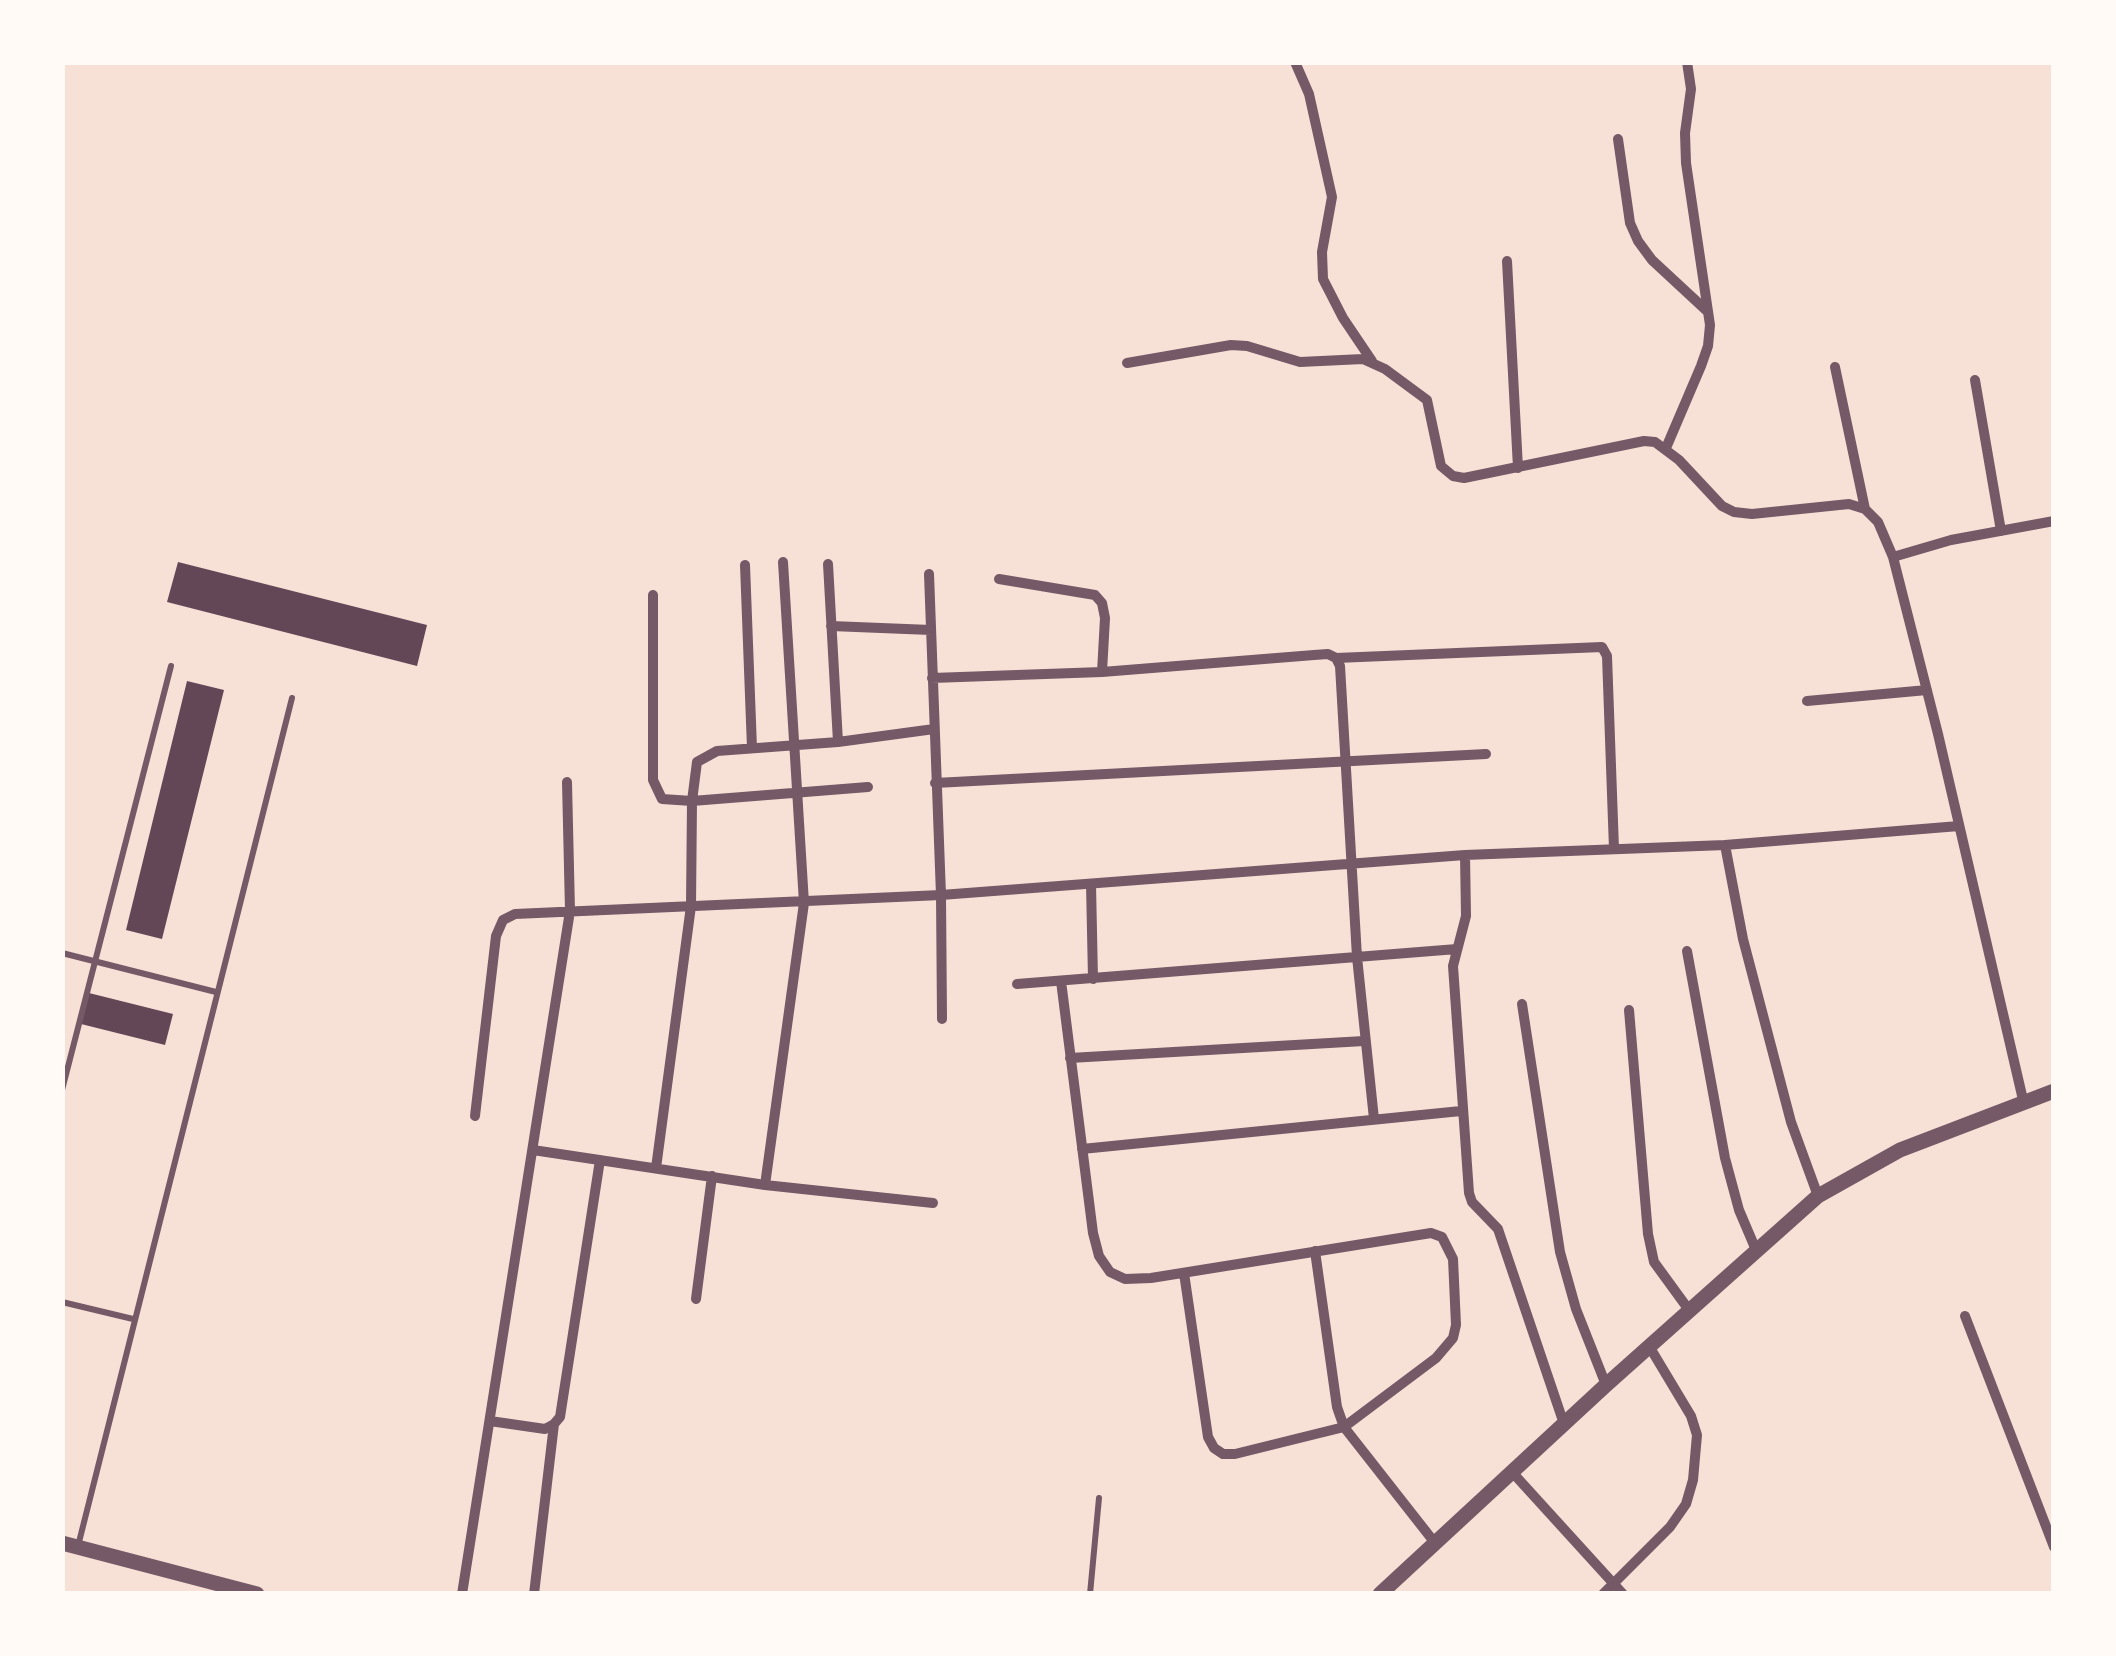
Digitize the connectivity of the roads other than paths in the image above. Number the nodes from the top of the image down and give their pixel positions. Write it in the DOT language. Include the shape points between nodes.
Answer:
graph roads {
  1 [pos="1295,62"];
  2 [pos="1687,62"];
  3 [pos="1618,138"];
  4 [pos="1507,261"];
  5 [pos="1708,312"];
  6 [pos="1374,362"];
  7 [pos="1128,363"];
  8 [pos="1835,367"];
  9 [pos="1975,380"];
  10 [pos="1666,448"];
  11 [pos="1518,468"];
  12 [pos="1865,508"];
  13 [pos="2053,522"];
  14 [pos="2002,531"];
  15 [pos="1893,557"];
  16 [pos="783,562"];
  17 [pos="745,564"];
  18 [pos="828,564"];
  19 [pos="930,574"];
  20 [pos="999,579"];
  21 [pos="653,595"];
  22 [pos="831,626"];
  23 [pos="931,630"];
  24 [pos="1336,658"];
  25 [pos="171,666"];
  26 [pos="1102,672"];
  27 [pos="932,678"];
  28 [pos="1928,690"];
  29 [pos="292,698"];
  30 [pos="1807,700"];
  31 [pos="934,729"];
  32 [pos="838,742"];
  33 [pos="793,745"];
  34 [pos="752,748"];
  35 [pos="1486,754"];
  36 [pos="1346,762"];
  37 [pos="567,782"];
  38 [pos="935,783"];
  39 [pos="868,788"];
  40 [pos="797,792"];
  41 [pos="692,801"];
  42 [pos="1958,826"];
  43 [pos="1724,845"];
  44 [pos="1614,850"];
  45 [pos="1465,855"];
  46 [pos="1351,865"];
  47 [pos="1091,884"];
  48 [pos="941,895"];
  49 [pos="804,903"];
  50 [pos="691,906"];
  51 [pos="570,911"];
  52 [pos="1457,949"];
  53 [pos="1687,951"];
  54 [pos="62,953"];
  55 [pos="1357,958"];
  56 [pos="96,960"];
  57 [pos="1093,979"];
  58 [pos="1061,981"];
  59 [pos="1017,984"];
  60 [pos="216,992"];
  61 [pos="1522,1004"];
  62 [pos="1629,1010"];
  63 [pos="942,1019"];
  64 [pos="1364,1041"];
  65 [pos="1070,1058"];
  66 [pos="62,1090"];
  67 [pos="2054,1091"];
  68 [pos="2024,1104"];
  69 [pos="1462,1111"];
  70 [pos="475,1116"];
  71 [pos="1374,1119"];
  72 [pos="1082,1149"];
  73 [pos="533,1150"];
  74 [pos="600,1160"];
  75 [pos="656,1168"];
  76 [pos="712,1176"];
  77 [pos="764,1185"];
  78 [pos="1818,1196"];
  79 [pos="933,1203"];
  80 [pos="1756,1250"];
  81 [pos="1314,1252"];
  82 [pos="1184,1273"];
  83 [pos="696,1299"];
  84 [pos="62,1302"];
  85 [pos="1689,1310"];
  86 [pos="1965,1316"];
  87 [pos="133,1319"];
  88 [pos="1649,1346"];
  89 [pos="1606,1385"];
  90 [pos="490,1420"];
  91 [pos="554,1424"];
  92 [pos="1564,1424"];
  93 [pos="1344,1427"];
  94 [pos="1512,1472"];
  95 [pos="1099,1498"];
  96 [pos="1435,1543"];
  97 [pos="70,1545"];
  98 [pos="2054,1546"];
  99 [pos="1614,1583"];
  100 [pos="257,1594"];
  101 [pos="462,1594"];
  102 [pos="534,1594"];
  103 [pos="1090,1594"];
  104 [pos="1380,1594"];
  105 [pos="1602,1594"];
  106 [pos="1624,1594"];
  1 -- 6 [label="street" via="1309,94 1332,197 1323,280"];
  2 -- 5 [label="street" via="1686,163"];
  3 -- 5 [label="street" via="1638,241"];
  4 -- 11 [label="street"];
  5 -- 10 [label="street" via="1708,346"];
  6 -- 7 [label="street" via="1300,362 1231,345"];
  6 -- 11 [label="street" via="1427,400 1445,471 1464,478"];
  8 -- 12 [label="street"];
  9 -- 14 [label="street"];
  10 -- 11 [label="street" via="1644,441"];
  10 -- 12 [label="street" via="1734,512"];
  12 -- 15 [label="street"];
  13 -- 14 [label="street"];
  14 -- 15 [label="street"];
  15 -- 28 [label="street"];
  16 -- 33 [label="street"];
  17 -- 34 [label="street"];
  18 -- 22 [label="street"];
  19 -- 23 [label="street"];
  20 -- 26 [label="street" via="1095,594 1105,618"];
  21 -- 41 [label="street" via="653,780 662,799"];
  22 -- 23 [label="street"];
  22 -- 32 [label="street"];
  23 -- 27 [label="street"];
  24 -- 26 [label="street"];
  24 -- 36 [label="street"];
  24 -- 44 [label="street" via="1602,647"];
  25 -- 56 [label="lane"];
  26 -- 27 [label="street"];
  27 -- 31 [label="street"];
  28 -- 30 [label="street"];
  28 -- 42 [label="street"];
  29 -- 60 [label="lane"];
  31 -- 32 [label="street"];
  31 -- 38 [label="street"];
  32 -- 33 [label="street"];
  33 -- 34 [label="street"];
  33 -- 40 [label="street"];
  34 -- 41 [label="street" via="717,750 697,762"];
  35 -- 36 [label="street"];
  36 -- 38 [label="street"];
  36 -- 46 [label="street"];
  37 -- 51 [label="street"];
  38 -- 48 [label="street"];
  39 -- 40 [label="street"];
  40 -- 41 [label="street"];
  40 -- 49 [label="street"];
  41 -- 50 [label="street"];
  42 -- 43 [label="street"];
  42 -- 68 [label="street"];
  43 -- 44 [label="street"];
  43 -- 78 [label="street" via="1791,1122"];
  44 -- 45 [label="street"];
  45 -- 46 [label="street"];
  45 -- 52 [label="street" via="1466,916"];
  46 -- 47 [label="street"];
  46 -- 55 [label="street"];
  47 -- 48 [label="street"];
  47 -- 57 [label="street"];
  48 -- 49 [label="street"];
  48 -- 63 [label="street"];
  49 -- 50 [label="street"];
  49 -- 77 [label="street"];
  50 -- 51 [label="street"];
  50 -- 75 [label="street"];
  51 -- 70 [label="street" via="503,920"];
  51 -- 73 [label="street"];
  52 -- 55 [label="street"];
  52 -- 69 [label="street"];
  53 -- 80 [label="street" via="1725,1158"];
  54 -- 56 [label="lane"];
  55 -- 57 [label="street"];
  55 -- 64 [label="street"];
  56 -- 60 [label="lane"];
  56 -- 66 [label="lane"];
  57 -- 58 [label="street"];
  58 -- 59 [label="street"];
  58 -- 65 [label="street"];
  60 -- 87 [label="lane"];
  61 -- 89 [label="street" via="1560,1252"];
  62 -- 85 [label="street" via="1648,1234 1654,1262"];
  64 -- 65 [label="street"];
  64 -- 71 [label="street"];
  65 -- 72 [label="street"];
  67 -- 68 [label="street"];
  68 -- 78 [label="street" via="1900,1150"];
  69 -- 71 [label="street"];
  69 -- 92 [label="street" via="1469,1193 1498,1229"];
  71 -- 72 [label="street"];
  72 -- 82 [label="street" via="1093,1233 1110,1272 1125,1279"];
  73 -- 74 [label="street"];
  73 -- 90 [label="street"];
  74 -- 75 [label="street"];
  74 -- 91 [label="street"];
  75 -- 76 [label="street"];
  76 -- 77 [label="street"];
  76 -- 83 [label="street"];
  77 -- 79 [label="street"];
  78 -- 80 [label="street"];
  80 -- 85 [label="street"];
  81 -- 82 [label="street"];
  81 -- 93 [label="street"];
  81 -- 93 [label="street" via="1431,1234 1442,1237 1453,1259 1453,1338"];
  82 -- 93 [label="street" via="1214,1448 1235,1454"];
  84 -- 87 [label="lane"];
  85 -- 88 [label="street"];
  86 -- 98 [label="street"];
  87 -- 97 [label="lane"];
  88 -- 89 [label="street"];
  88 -- 99 [label="street" via="1691,1416 1697,1457 1686,1504"];
  89 -- 92 [label="street"];
  90 -- 91 [label="street" via="532,1429"];
  90 -- 101 [label="street"];
  91 -- 102 [label="street"];
  92 -- 94 [label="street"];
  93 -- 96 [label="street"];
  94 -- 96 [label="street"];
  94 -- 99 [label="street"];
  95 -- 103 [label="lane"];
  96 -- 104 [label="street"];
  97 -- 100 [label="street"];
  99 -- 105 [label="street"];
  99 -- 106 [label="street"];
}
